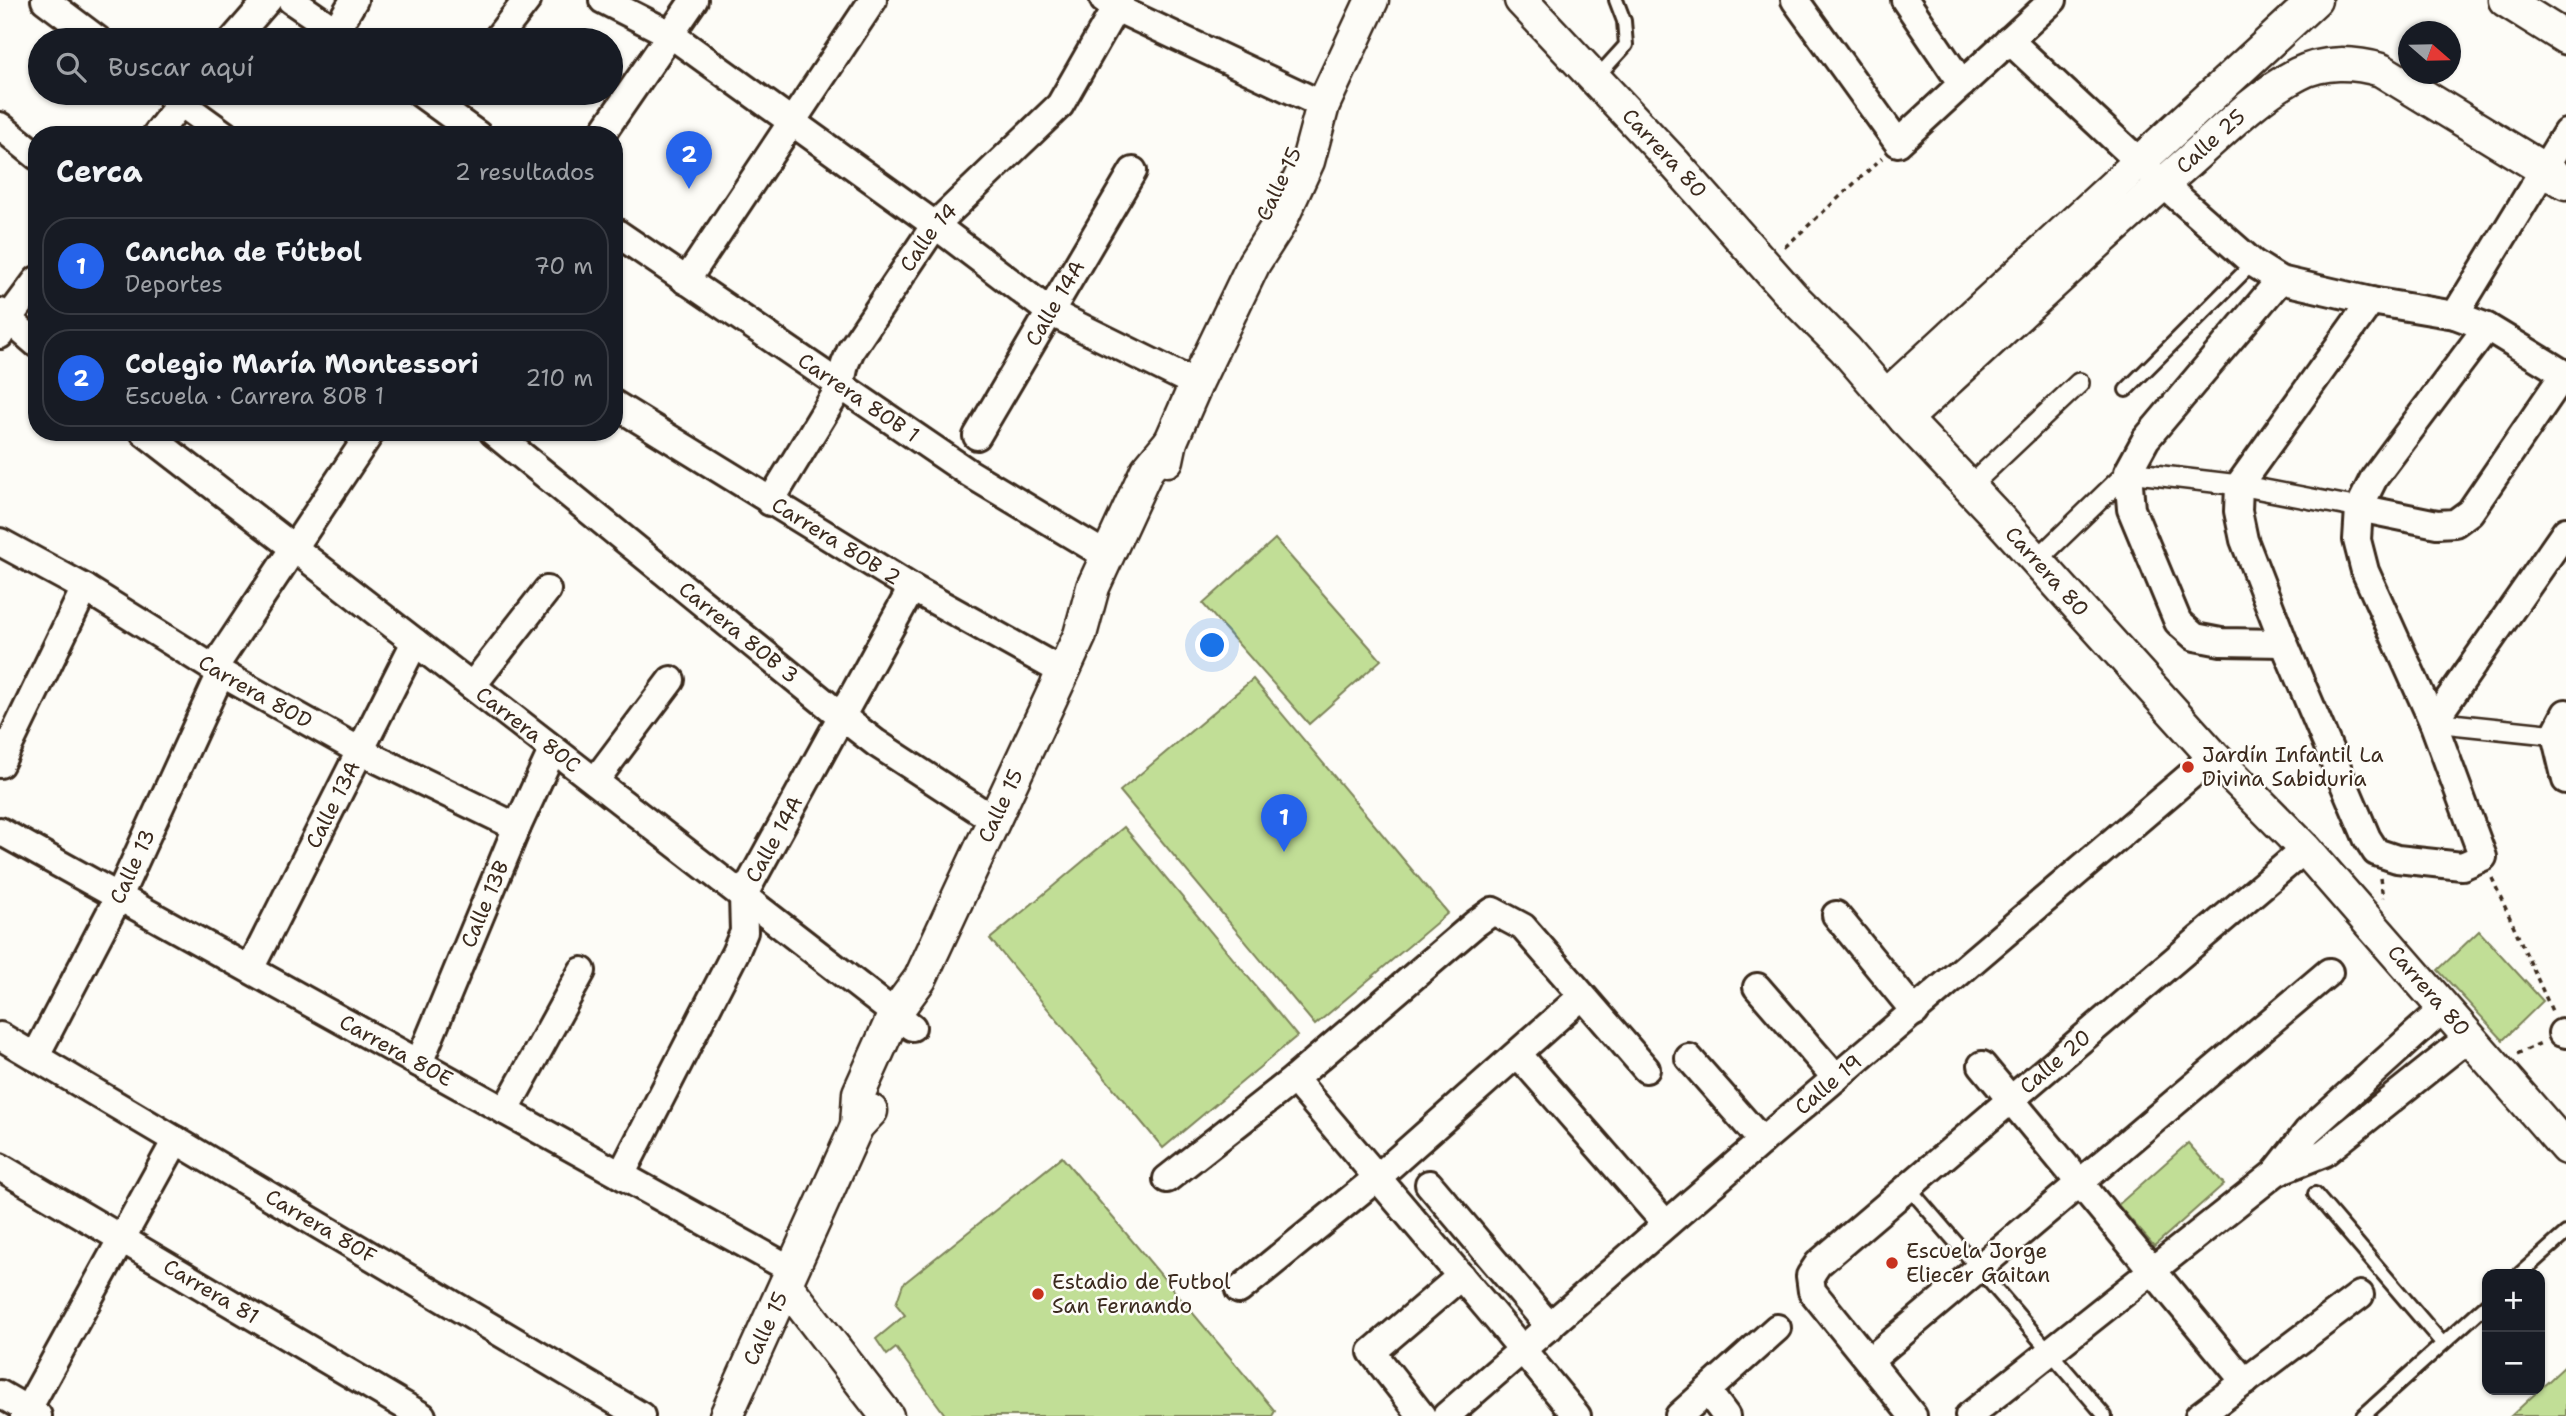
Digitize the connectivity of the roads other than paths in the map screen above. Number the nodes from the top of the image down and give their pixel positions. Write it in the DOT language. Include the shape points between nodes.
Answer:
graph roads {
  1 [pos="46,0"];
  2 [pos="268,0"];
  3 [pos="291,0"];
  4 [pos="354,0"];
  5 [pos="527,0"];
  6 [pos="603,0"];
  7 [pos="694,0"];
  8 [pos="873,0"];
  9 [pos="1372,0"];
  10 [pos="1521,0"];
  11 [pos="1616,0"];
  12 [pos="1794,0"];
  13 [pos="1905,0"];
  14 [pos="2315,0"];
  15 [pos="2505,0"];
  16 [pos="1113,3"];
  17 [pos="2041,4"];
  18 [pos="1546,12"];
  19 [pos="82,28"];
  20 [pos="244,28"];
  21 [pos="332,28"];
  22 [pos="344,28"];
  23 [pos="505,28"];
  24 [pos="670,34"];
  25 [pos="2566,38"];
  26 [pos="2009,40"];
  27 [pos="1596,79"];
  28 [pos="1962,84"];
  29 [pos="623,103"];
  30 [pos="174,105"];
  31 [pos="190,105"];
  32 [pos="452,105"];
  33 [pos="621,105"];
  34 [pos="1321,109"];
  35 [pos="792,122"];
  36 [pos="0,126"];
  37 [pos="161,126"];
  38 [pos="214,126"];
  39 [pos="470,126"];
  40 [pos="607,126"];
  41 [pos="2566,133"];
  42 [pos="28,149"];
  43 [pos="2140,163"];
  44 [pos="1133,171"];
  45 [pos="2555,176"];
  46 [pos="2163,184"];
  47 [pos="935,225"];
  48 [pos="623,237"];
  49 [pos="2253,263"];
  50 [pos="2280,280"];
  51 [pos="686,281"];
  52 [pos="28,291"];
  53 [pos="2371,301"];
  54 [pos="1050,312"];
  55 [pos="2455,315"];
  56 [pos="3,322"];
  57 [pos="2487,327"];
  58 [pos="28,338"];
  59 [pos="2565,375"];
  60 [pos="2079,383"];
  61 [pos="1196,384"];
  62 [pos="840,387"];
  63 [pos="2126,390"];
  64 [pos="1895,408"];
  65 [pos="623,410"];
  66 [pos="977,436"];
  67 [pos="156,441"];
  68 [pos="365,441"];
  69 [pos="504,441"];
  70 [pos="1171,441"];
  71 [pos="2128,472"];
  72 [pos="2239,485"];
  73 [pos="1969,487"];
  74 [pos="770,502"];
  75 [pos="2359,508"];
  76 [pos="2566,531"];
  77 [pos="0,542"];
  78 [pos="295,549"];
  79 [pos="1107,556"];
  80 [pos="2037,560"];
  81 [pos="912,587"];
  82 [pos="85,588"];
  83 [pos="547,590"];
  84 [pos="1080,635"];
  85 [pos="415,642"];
  86 [pos="2284,643"];
  87 [pos="217,670"];
  88 [pos="1063,672"];
  89 [pos="671,681"];
  90 [pos="472,686"];
  91 [pos="841,716"];
  92 [pos="2433,722"];
  93 [pos="2562,728"];
  94 [pos="553,749"];
  95 [pos="362,751"];
  96 [pos="2213,756"];
  97 [pos="0,764"];
  98 [pos="2566,780"];
  99 [pos="596,781"];
  100 [pos="994,820"];
  101 [pos="517,827"];
  102 [pos="0,831"];
  103 [pos="2305,849"];
  104 [pos="119,896"];
  105 [pos="743,896"];
  106 [pos="1836,915"];
  107 [pos="250,970"];
  108 [pos="582,971"];
  109 [pos="2329,972"];
  110 [pos="1757,988"];
  111 [pos="1581,997"];
  112 [pos="2444,1008"];
  113 [pos="1915,1012"];
  114 [pos="904,1020"];
  115 [pos="0,1037"];
  116 [pos="2469,1037"];
  117 [pos="1518,1054"];
  118 [pos="35,1057"];
  119 [pos="1689,1058"];
  120 [pos="419,1063"];
  121 [pos="1982,1065"];
  122 [pos="1646,1069"];
  123 [pos="1836,1078"];
  124 [pos="1294,1079"];
  125 [pos="2011,1100"];
  126 [pos="505,1111"];
  127 [pos="176,1140"];
  128 [pos="1762,1141"];
  129 [pos="2566,1148"];
  130 [pos="0,1167"];
  131 [pos="2275,1173"];
  132 [pos="621,1175"];
  133 [pos="1378,1177"];
  134 [pos="1167,1179"];
  135 [pos="1429,1184"];
  136 [pos="2081,1184"];
  137 [pos="1909,1188"];
  138 [pos="2315,1194"];
  139 [pos="1666,1224"];
  140 [pos="2566,1233"];
  141 [pos="121,1239"];
  142 [pos="2526,1269"];
  143 [pos="1980,1270"];
  144 [pos="2152,1270"];
  145 [pos="1461,1276"];
  146 [pos="789,1277"];
  147 [pos="1239,1290"];
  148 [pos="2360,1295"];
  149 [pos="2482,1309"];
  150 [pos="1550,1327"];
  151 [pos="1777,1328"];
  152 [pos="2443,1344"];
  153 [pos="1523,1351"];
  154 [pos="2050,1352"];
  155 [pos="1870,1361"];
  156 [pos="2245,1382"];
  157 [pos="1707,1392"];
  158 [pos="0,1394"];
  159 [pos="30,1414"];
  160 [pos="422,1416"];
  161 [pos="641,1416"];
  162 [pos="726,1416"];
  163 [pos="887,1416"];
  164 [pos="1422,1416"];
  165 [pos="1446,1416"];
  166 [pos="1577,1416"];
  167 [pos="1679,1416"];
  168 [pos="1726,1416"];
  169 [pos="1913,1416"];
  170 [pos="1969,1416"];
  171 [pos="2105,1416"];
  172 [pos="2199,1416"];
  173 [pos="2363,1416"];
  1 -- 19 [label="street"];
  2 -- 20 [label="street"];
  3 -- 21 [label="street"];
  4 -- 22 [label="street"];
  5 -- 23 [label="street"];
  6 -- 24 [label="street"];
  7 -- 24 [label="street"];
  8 -- 35 [label="street"];
  9 -- 34 [label="street, Calle 15"];
  10 -- 18 [label="street, Carrera 80"];
  11 -- 27 [label="lane" via="1626,46"];
  12 -- 28 [label="street" via="1898,143"];
  13 -- 28 [label="street"];
  14 -- 43 [label="street, Calle 25"];
  15 -- 25 [label="street"];
  16 -- 34 [label="street"];
  16 -- 47 [label="street, Calle 14" via="1060,106"];
  17 -- 26 [label="street"];
  18 -- 27 [label="street, Carrera 80"];
  24 -- 29 [label="street"];
  24 -- 35 [label="street"];
  26 -- 28 [label="street"];
  26 -- 43 [label="street"];
  27 -- 64 [label="street, Carrera 80"];
  30 -- 37 [label="street"];
  31 -- 38 [label="street"];
  32 -- 39 [label="street"];
  33 -- 40 [label="street"];
  34 -- 61 [label="street, Calle 15" via="1289,153 1260,215 1254,263"];
  35 -- 47 [label="street"];
  35 -- 51 [label="street"];
  36 -- 42 [label="street"];
  41 -- 45 [label="street"];
  43 -- 46 [label="street"];
  43 -- 64 [label="street, Calle 25"];
  44 -- 54 [label="street, Calle 14A"];
  45 -- 46 [label="street, Calle 25" via="2381,70 2332,64 2299,74 2269,91"];
  45 -- 55 [label="street"];
  46 -- 49 [label="street"];
  46 -- 64 [label="street, Calle 25"];
  47 -- 54 [label="street"];
  47 -- 62 [label="street, Calle 14" via="851,349"];
  48 -- 51 [label="street, Carrera 80B 1"];
  49 -- 50 [label="street"];
  49 -- 63 [label="lane"];
  50 -- 53 [label="street"];
  50 -- 71 [label="street" via="2146,439"];
  51 -- 62 [label="street, Carrera 80B 1"];
  52 -- 56 [label="street"];
  53 -- 55 [label="street"];
  53 -- 72 [label="street"];
  54 -- 61 [label="street"];
  54 -- 66 [label="street, Calle 14A"];
  55 -- 57 [label="street"];
  56 -- 58 [label="street"];
  57 -- 59 [label="street"];
  57 -- 75 [label="street" via="2374,478"];
  59 -- 75 [label="street" via="2470,512 2455,523 2437,524"];
  60 -- 73 [label="street"];
  61 -- 70 [label="street, Calle 15"];
  62 -- 74 [label="street, Calle 14"];
  62 -- 79 [label="street, Carrera 80B 1"];
  64 -- 73 [label="street, Carrera 80"];
  65 -- 74 [label="street, Carrera 80B 2"];
  67 -- 78 [label="street, Carrera 80C"];
  68 -- 78 [label="street, Calle 13"];
  69 -- 91 [label="street, Carrera 80B 3"];
  70 -- 79 [label="street, Calle 15" via="1147,470"];
  70 -- 84 [label="street, Calle 15" via="1164,478 1108,597"];
  71 -- 72 [label="street"];
  71 -- 80 [label="street"];
  71 -- 86 [label="street" via="2131,509 2178,622 2194,637"];
  72 -- 75 [label="street"];
  72 -- 86 [label="street" via="2244,540"];
  73 -- 80 [label="street, Carrera 80"];
  74 -- 81 [label="street, Carrera 80B 2"];
  75 -- 92 [label="street" via="2357,540 2365,571"];
  76 -- 92 [label="street"];
  77 -- 82 [label="street, Carrera 80D"];
  78 -- 85 [label="street, Carrera 80C"];
  78 -- 87 [label="street, Calle 13"];
  79 -- 84 [label="street, Calle 15"];
  80 -- 96 [label="street, Carrera 80"];
  81 -- 88 [label="street, Carrera 80B 2"];
  81 -- 91 [label="street, Calle 14A"];
  82 -- 87 [label="street, Carrera 80D"];
  82 -- 97 [label="street"];
  83 -- 90 [label="street"];
  84 -- 88 [label="street, Calle 15"];
  85 -- 90 [label="street, Carrera 80C"];
  85 -- 95 [label="street, Calle 13A"];
  86 -- 92 [label="street" via="2376,852 2397,859 2462,866 2483,857"];
  87 -- 95 [label="street, Carrera 80D"];
  87 -- 104 [label="street, Calle 13"];
  88 -- 100 [label="street, Calle 15"];
  89 -- 99 [label="street"];
  90 -- 94 [label="street, Carrera 80C"];
  91 -- 100 [label="street, Carrera 80B 3"];
  91 -- 105 [label="street, Calle 14A"];
  92 -- 93 [label="street"];
  93 -- 98 [label="street"];
  94 -- 99 [label="street, Carrera 80C"];
  94 -- 101 [label="street, Calle 13B"];
  95 -- 101 [label="street, Carrera 80D"];
  95 -- 107 [label="street, Calle 13A"];
  96 -- 103 [label="street, Carrera 80"];
  96 -- 113 [label="street, Calle 19"];
  99 -- 105 [label="street, Carrera 80C"];
  100 -- 114 [label="street, Calle 15"];
  101 -- 120 [label="street, Calle 13B"];
  102 -- 104 [label="street, Carrera 80E"];
  103 -- 112 [label="street, Carrera 80"];
  103 -- 125 [label="street, Calle 20"];
  104 -- 107 [label="street, Carrera 80E"];
  104 -- 118 [label="street, Calle 13"];
  105 -- 114 [label="street, Carrera 80C"];
  105 -- 132 [label="street, Calle 14A" via="744,932 735,953"];
  106 -- 113 [label="street"];
  107 -- 120 [label="street, Carrera 80E"];
  108 -- 126 [label="street"];
  109 -- 136 [label="street"];
  110 -- 123 [label="street"];
  111 -- 117 [label="street"];
  111 -- 122 [label="street"];
  111 -- 124 [label="street" via="1523,927 1493,911"];
  112 -- 116 [label="street, Carrera 80"];
  112 -- 131 [label="street" via="2308,1131"];
  113 -- 123 [label="street, Calle 19"];
  114 -- 146 [label="street, Calle 15" via="859,1093 858,1126"];
  115 -- 118 [label="street, Carrera 80F"];
  116 -- 129 [label="street, Carrera 80"];
  116 -- 131 [label="street" via="2324,1153"];
  117 -- 133 [label="street"];
  117 -- 139 [label="street"];
  118 -- 127 [label="street, Carrera 80F"];
  119 -- 128 [label="street"];
  120 -- 126 [label="street, Carrera 80E"];
  121 -- 125 [label="street"];
  123 -- 128 [label="street, Calle 19"];
  124 -- 133 [label="street"];
  124 -- 134 [label="street"];
  125 -- 136 [label="street"];
  125 -- 137 [label="street, Calle 20"];
  126 -- 132 [label="street, Carrera 80E"];
  127 -- 141 [label="street"];
  127 -- 161 [label="street, Carrera 80F"];
  128 -- 139 [label="street, Calle 19"];
  130 -- 141 [label="street, Carrera 81"];
  131 -- 144 [label="street"];
  132 -- 146 [label="street, Carrera 80E"];
  133 -- 145 [label="street"];
  133 -- 147 [label="street"];
  135 -- 150 [label="street"];
  136 -- 143 [label="street"];
  136 -- 144 [label="street"];
  137 -- 143 [label="lane"];
  137 -- 155 [label="street, Calle 20" via="1818,1264 1811,1276 1812,1291"];
  138 -- 152 [label="lane"];
  139 -- 150 [label="street, Calle 19"];
  140 -- 142 [label="lane"];
  141 -- 159 [label="street"];
  141 -- 160 [label="street, Carrera 81"];
  143 -- 154 [label="lane"];
  143 -- 155 [label="street"];
  144 -- 154 [label="street"];
  144 -- 156 [label="street"];
  145 -- 153 [label="street"];
  145 -- 164 [label="street" via="1372,1352"];
  146 -- 162 [label="street, Calle 15"];
  146 -- 163 [label="street"];
  148 -- 156 [label="street"];
  149 -- 152 [label="lane"];
  150 -- 153 [label="street, Calle 19"];
  151 -- 157 [label="street"];
  152 -- 173 [label="lane"];
  153 -- 165 [label="street, Calle 19"];
  153 -- 166 [label="street"];
  154 -- 170 [label="street"];
  154 -- 171 [label="lane"];
  155 -- 169 [label="street"];
  156 -- 172 [label="street"];
  157 -- 167 [label="street"];
  157 -- 168 [label="street"];
  158 -- 159 [label="street"];
}
